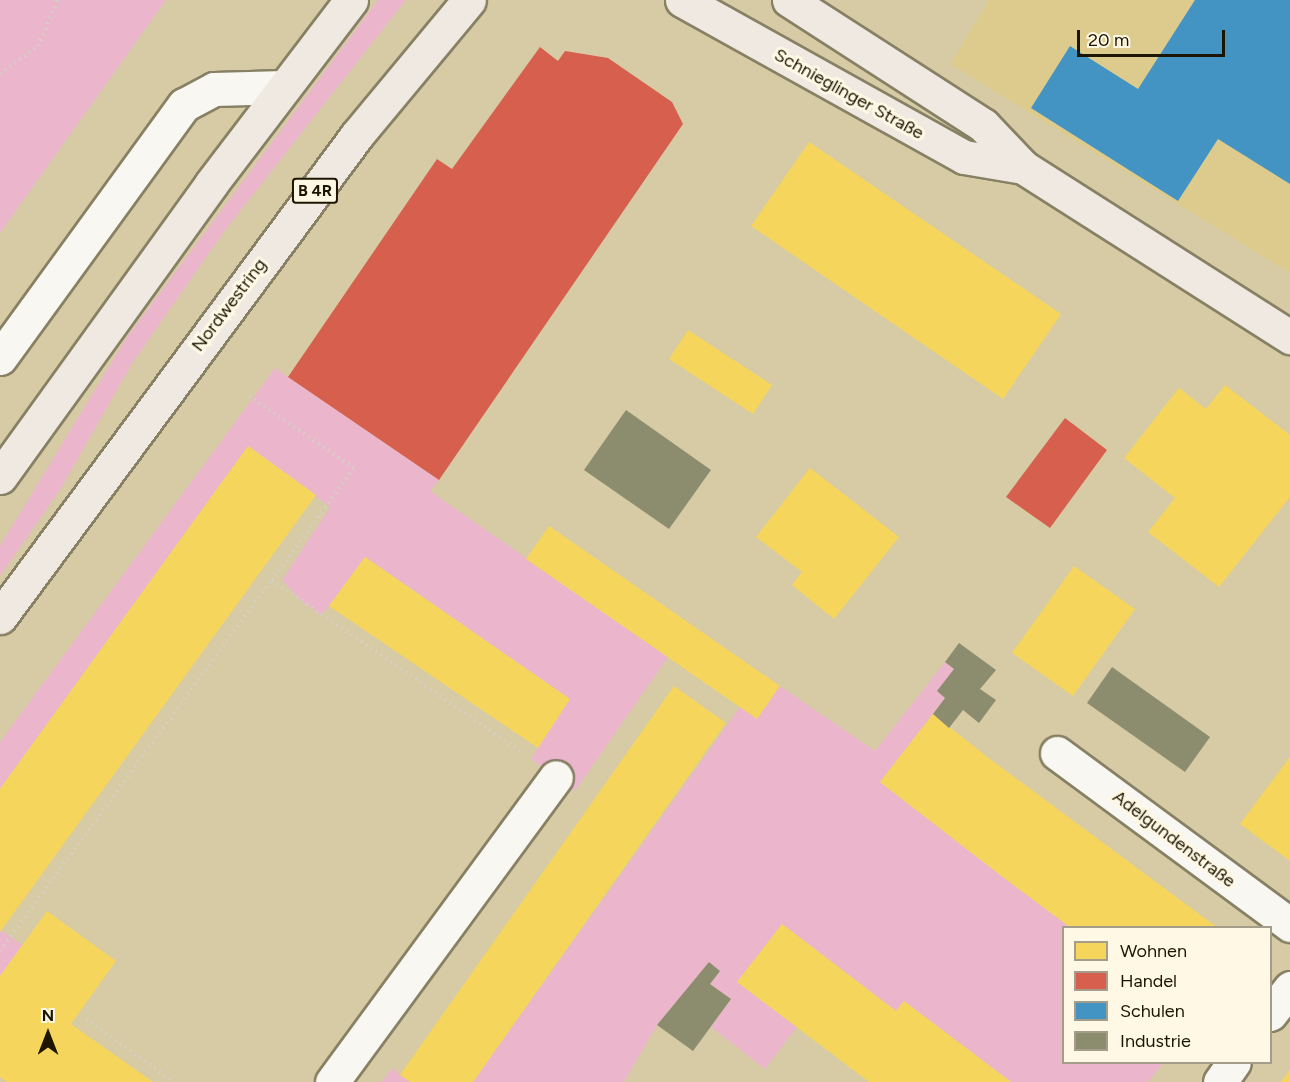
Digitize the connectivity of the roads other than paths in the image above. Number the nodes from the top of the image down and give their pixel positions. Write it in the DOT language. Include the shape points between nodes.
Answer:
graph roads {
  1 [pos="351,0"];
  2 [pos="469,0"];
  3 [pos="682,0"];
  4 [pos="792,1"];
  5 [pos="284,87"];
  6 [pos="1023,167"];
  7 [pos="1290,337"];
  8 [pos="0,358"];
  9 [pos="0,477"];
  10 [pos="0,617"];
  11 [pos="1057,753"];
  12 [pos="556,777"];
  13 [pos="1290,925"];
  14 [pos="1290,988"];
  15 [pos="1272,1011"];
  16 [pos="1233,1064"];
  17 [pos="332,1082"];
  18 [pos="1220,1082"];
  1 -- 5 [label="main road"];
  2 -- 10 [label="main road, Nordwestring / B 4R" via="357,135"];
  3 -- 6 [label="main road, Schnieglinger Straße" via="964,157"];
  4 -- 6 [label="main road, Schnieglinger Straße" via="983,125"];
  5 -- 8 [label="street" via="214,89 184,105"];
  5 -- 9 [label="main road"];
  6 -- 7 [label="main road, Schnieglinger Straße"];
  11 -- 13 [label="street, Adelgundenstraße"];
  12 -- 17 [label="street"];
  14 -- 15 [label="street"];
  16 -- 18 [label="street"];
}
